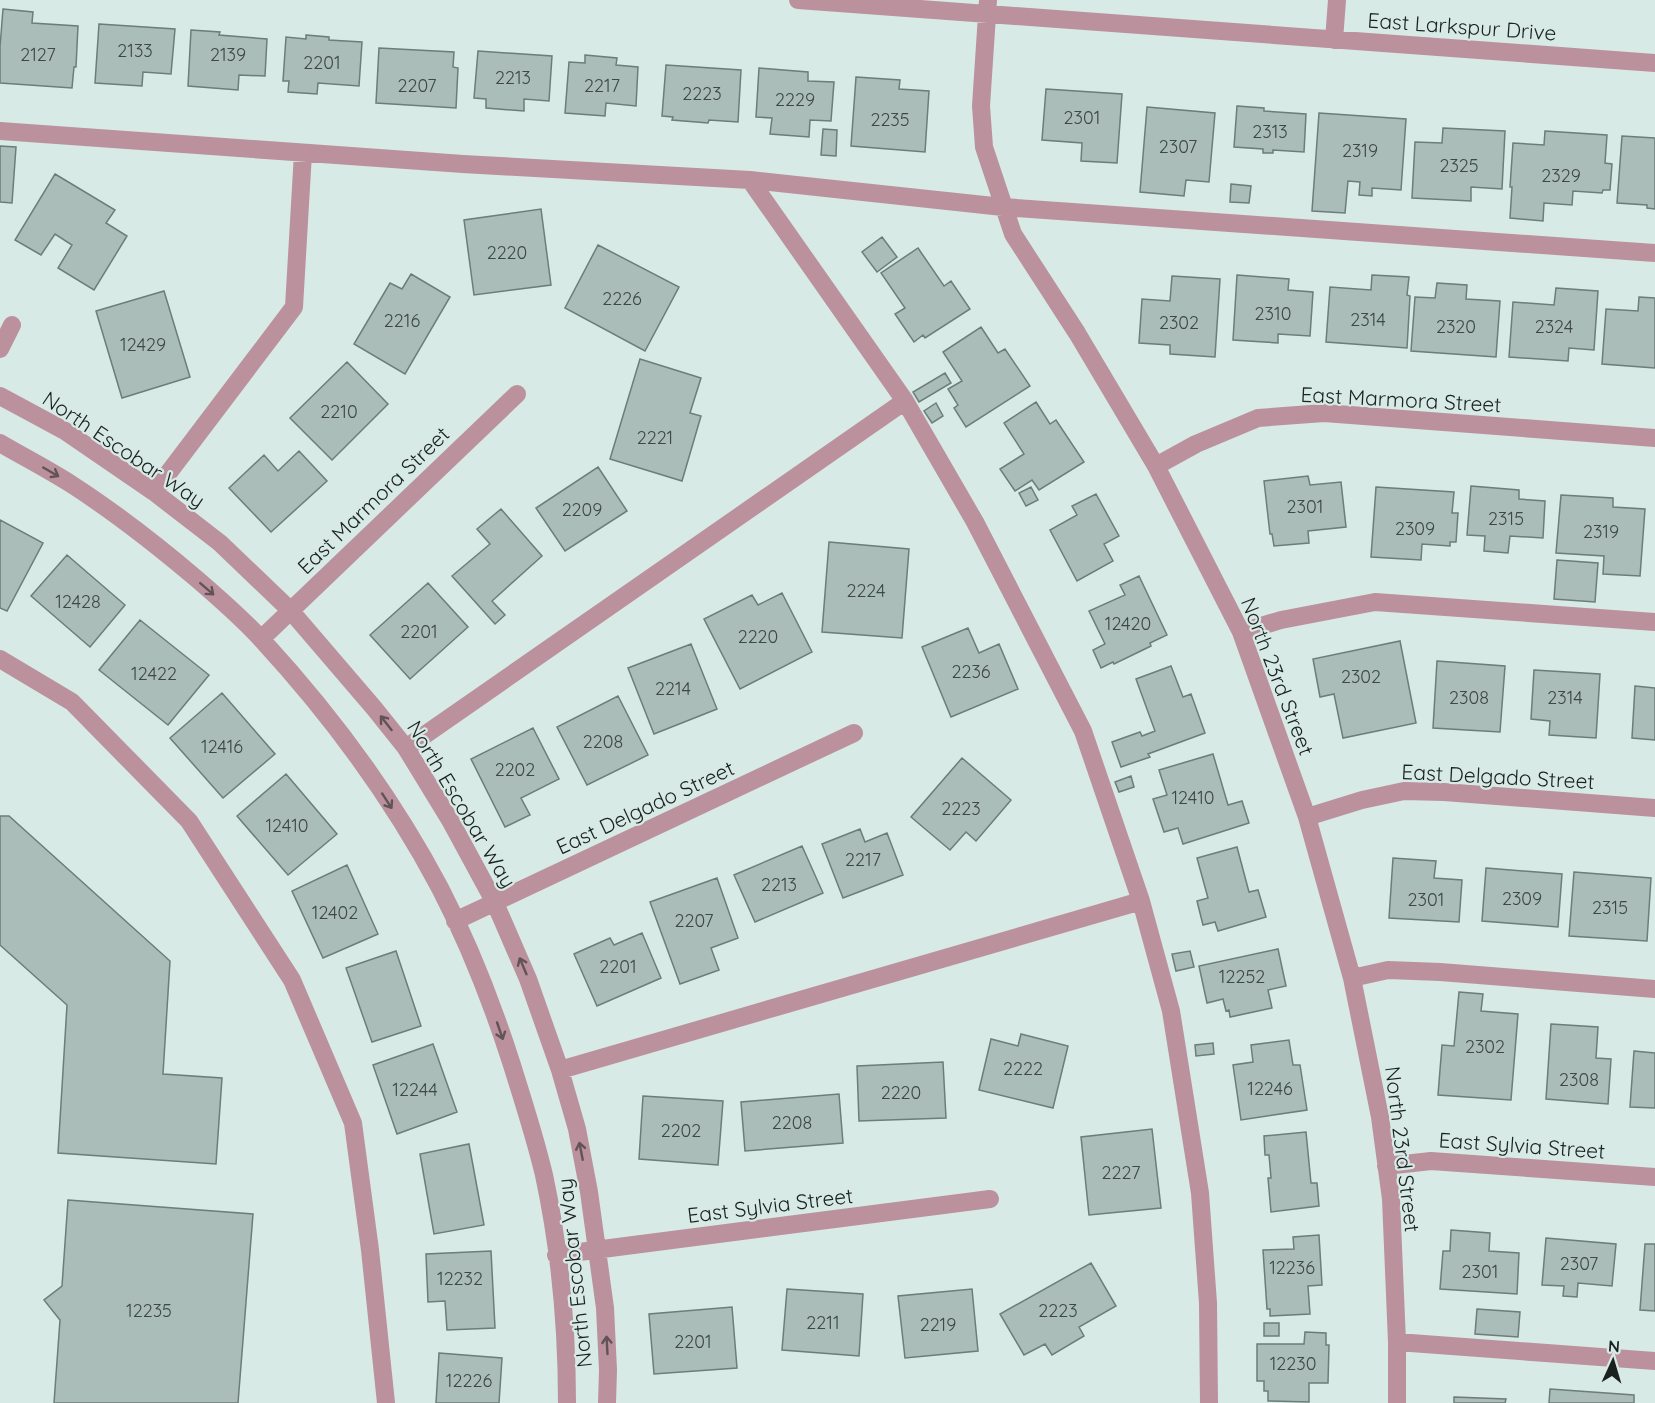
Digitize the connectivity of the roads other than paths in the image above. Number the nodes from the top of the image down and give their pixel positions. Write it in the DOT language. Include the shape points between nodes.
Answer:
graph roads {
  1 [pos="798,0"];
  2 [pos="1337,0"];
  3 [pos="987,7"];
  4 [pos="1334,40"];
  5 [pos="1655,63"];
  6 [pos="0,131"];
  7 [pos="303,153"];
  8 [pos="750,180"];
  9 [pos="1003,207"];
  10 [pos="1655,253"];
  11 [pos="12,325"];
  12 [pos="0,349"];
  13 [pos="517,394"];
  14 [pos="0,396"];
  15 [pos="905,401"];
  16 [pos="1655,438"];
  17 [pos="0,444"];
  18 [pos="1156,466"];
  19 [pos="154,492"];
  20 [pos="291,610"];
  21 [pos="1655,622"];
  22 [pos="1241,632"];
  23 [pos="261,639"];
  24 [pos="0,659"];
  25 [pos="854,733"];
  26 [pos="405,748"];
  27 [pos="1655,808"];
  28 [pos="1307,817"];
  29 [pos="1141,901"];
  30 [pos="495,903"];
  31 [pos="455,921"];
  32 [pos="1352,978"];
  33 [pos="1655,989"];
  34 [pos="560,1070"];
  35 [pos="1386,1166"];
  36 [pos="1655,1177"];
  37 [pos="990,1199"];
  38 [pos="597,1250"];
  39 [pos="556,1255"];
  40 [pos="1397,1342"];
  41 [pos="1655,1361"];
  42 [pos="386,1403"];
  43 [pos="567,1403"];
  44 [pos="607,1403"];
  45 [pos="1209,1403"];
  46 [pos="1397,1403"];
  1 -- 3 [label="street, East Larkspur Drive"];
  2 -- 4 [label="street"];
  3 -- 4 [label="street, East Larkspur Drive"];
  3 -- 9 [label="street, North 23rd Street" via="981,106 984,147"];
  4 -- 5 [label="street, East Larkspur Drive"];
  6 -- 7 [label="street"];
  7 -- 8 [label="street"];
  7 -- 19 [label="street" via="294,307"];
  8 -- 9 [label="street"];
  8 -- 15 [label="street"];
  9 -- 10 [label="street"];
  9 -- 18 [label="street, North 23rd Street" via="1013,234"];
  11 -- 12 [label="street"];
  13 -- 20 [label="street, East Marmora Street"];
  14 -- 19 [label="street, North Escobar Way" via="65,431"];
  15 -- 26 [label="street"];
  15 -- 29 [label="street" via="975,522 1083,731"];
  16 -- 18 [label="street, East Marmora Street" via="1324,413 1258,418"];
  17 -- 23 [label="street, North Escobar Way, one-way" via="71,484 162,550"];
  18 -- 22 [label="street, North 23rd Street"];
  19 -- 20 [label="street, North Escobar Way" via="220,543"];
  20 -- 23 [label="street, East Marmora Street"];
  26 -- 20 [label="street, North Escobar Way, one-way"];
  21 -- 22 [label="street" via="1375,602"];
  22 -- 28 [label="street, North 23rd Street"];
  23 -- 31 [label="street, North Escobar Way, one-way" via="324,713 383,795 418,850"];
  24 -- 42 [label="street" via="72,702 189,822 292,980 353,1123"];
  25 -- 30 [label="street, East Delgado Street"];
  26 -- 30 [label="street, North Escobar Way"];
  27 -- 28 [label="street, East Delgado Street" via="1404,791"];
  28 -- 32 [label="street, North 23rd Street"];
  29 -- 34 [label="street"];
  29 -- 45 [label="street" via="1171,1011 1200,1193 1208,1303"];
  30 -- 31 [label="street, East Delgado Street"];
  34 -- 30 [label="street, North Escobar Way, one-way" via="528,979"];
  31 -- 39 [label="street, North Escobar Way, one-way" via="499,1027 530,1126 543,1174"];
  32 -- 33 [label="street" via="1389,970"];
  32 -- 35 [label="street, North 23rd Street"];
  38 -- 34 [label="street, North Escobar Way, one-way" via="577,1129"];
  35 -- 36 [label="street, East Sylvia Street" via="1431,1161"];
  35 -- 40 [label="street, North 23rd Street"];
  37 -- 38 [label="street, East Sylvia Street"];
  38 -- 39 [label="street, East Sylvia Street"];
  44 -- 38 [label="street, North Escobar Way, one-way" via="605,1308"];
  39 -- 43 [label="street, North Escobar Way" via="563,1304"];
  40 -- 41 [label="street"];
  40 -- 46 [label="street, North 23rd Street"];
}
